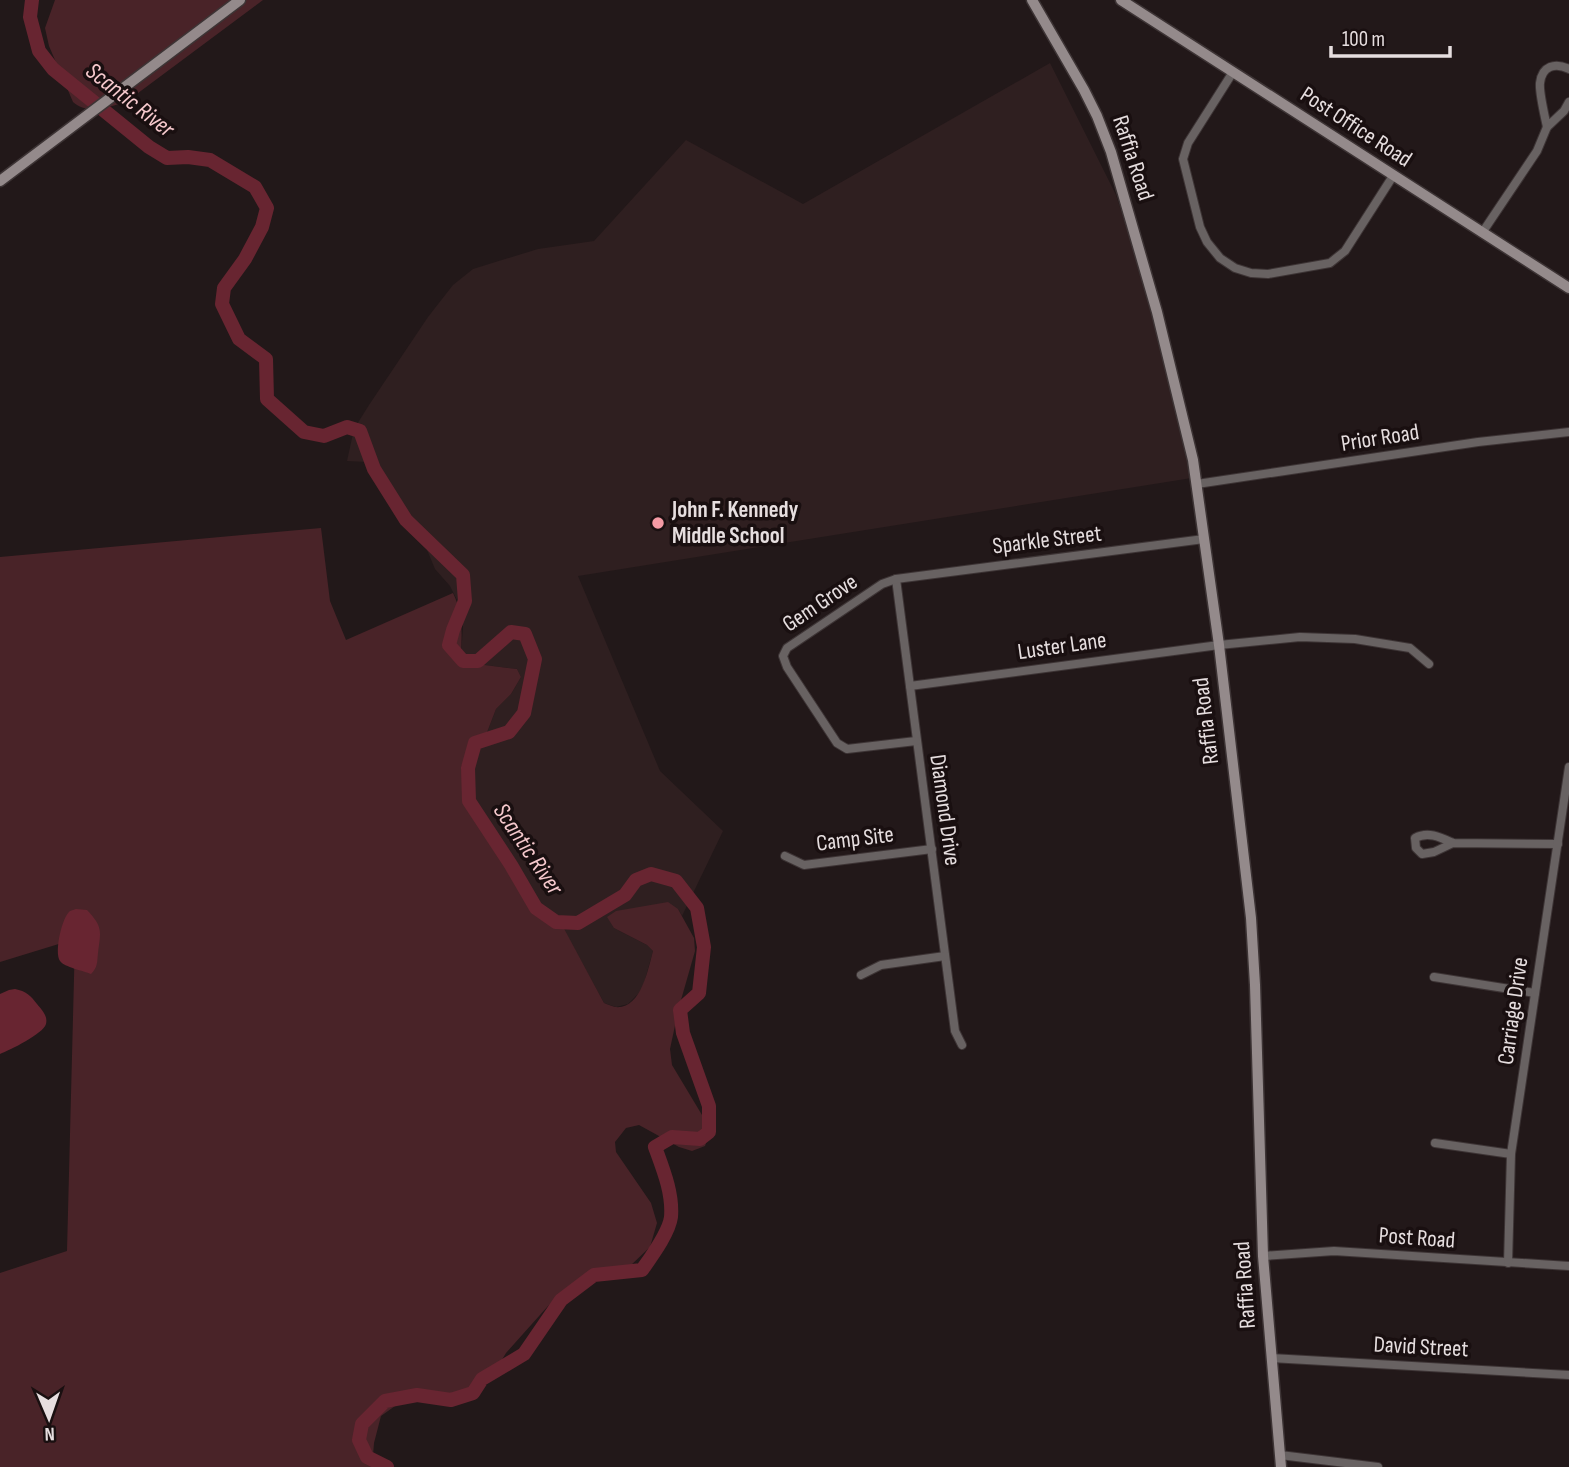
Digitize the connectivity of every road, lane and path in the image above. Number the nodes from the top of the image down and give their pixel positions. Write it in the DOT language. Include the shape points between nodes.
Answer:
graph roads {
  1 [pos="240,0"];
  2 [pos="1032,0"];
  3 [pos="1125,1"];
  4 [pos="1569,69"];
  5 [pos="1233,72"];
  6 [pos="1569,102"];
  7 [pos="1547,127"];
  8 [pos="1393,176"];
  9 [pos="0,181"];
  10 [pos="1482,233"];
  11 [pos="1569,288"];
  12 [pos="1569,432"];
  13 [pos="1197,484"];
  14 [pos="1204,539"];
  15 [pos="896,579"];
  16 [pos="1219,645"];
  17 [pos="1429,664"];
  18 [pos="910,686"];
  19 [pos="916,741"];
  20 [pos="1569,767"];
  21 [pos="1453,843"];
  22 [pos="1558,844"];
  23 [pos="932,849"];
  24 [pos="785,856"];
  25 [pos="945,956"];
  26 [pos="861,975"];
  27 [pos="1434,977"];
  28 [pos="1535,993"];
  29 [pos="962,1045"];
  30 [pos="1435,1143"];
  31 [pos="1511,1154"];
  32 [pos="1263,1256"];
  33 [pos="1508,1263"];
  34 [pos="1569,1266"];
  35 [pos="1270,1358"];
  36 [pos="1569,1375"];
  37 [pos="1280,1461"];
  38 [pos="1378,1467"];
  1 -- 9 [label="main road"];
  2 -- 13 [label="main road, Raffia Road" via="1090,100 1111,152 1178,391"];
  3 -- 5 [label="main road, Post Office Road"];
  4 -- 7 [label="street" via="1553,65 1540,83"];
  5 -- 8 [label="main road, Post Office Road"];
  5 -- 8 [label="street" via="1188,143 1184,159 1200,227 1220,258 1234,268 1268,274 1330,263 1345,251"];
  6 -- 7 [label="street"];
  7 -- 10 [label="street" via="1537,151"];
  8 -- 10 [label="main road, Post Office Road"];
  10 -- 11 [label="main road, Post Office Road"];
  12 -- 13 [label="street, Prior Road"];
  13 -- 14 [label="main road, Raffia Road"];
  14 -- 15 [label="street, Sparkle Street"];
  14 -- 16 [label="main road, Raffia Road"];
  15 -- 18 [label="street, Diamond Drive"];
  15 -- 19 [label="street, Gem Grove" via="787,648 783,656 837,743 847,749"];
  16 -- 17 [label="street, Luster Lane" via="1300,637 1355,639 1409,648"];
  16 -- 18 [label="street, Luster Lane"];
  16 -- 32 [label="main road, Raffia Road" via="1251,918"];
  18 -- 19 [label="street, Diamond Drive"];
  19 -- 23 [label="street, Diamond Drive"];
  20 -- 22 [label="street, Carriage Drive"];
  21 -- 22 [label="street"];
  22 -- 28 [label="street, Carriage Drive"];
  23 -- 24 [label="street, Camp Site" via="804,864"];
  23 -- 25 [label="street, Diamond Drive"];
  25 -- 26 [label="street" via="881,965"];
  25 -- 29 [label="street, Diamond Drive" via="954,1031"];
  27 -- 28 [label="street"];
  28 -- 31 [label="street, Carriage Drive"];
  30 -- 31 [label="street"];
  31 -- 33 [label="street, Carriage Drive"];
  32 -- 33 [label="street, Post Road" via="1334,1251"];
  32 -- 35 [label="main road, Raffia Road"];
  33 -- 34 [label="street, Post Road"];
  35 -- 36 [label="street, David Street"];
  35 -- 37 [label="main road, Raffia Road"];
  37 -- 38 [label="street"];
}
